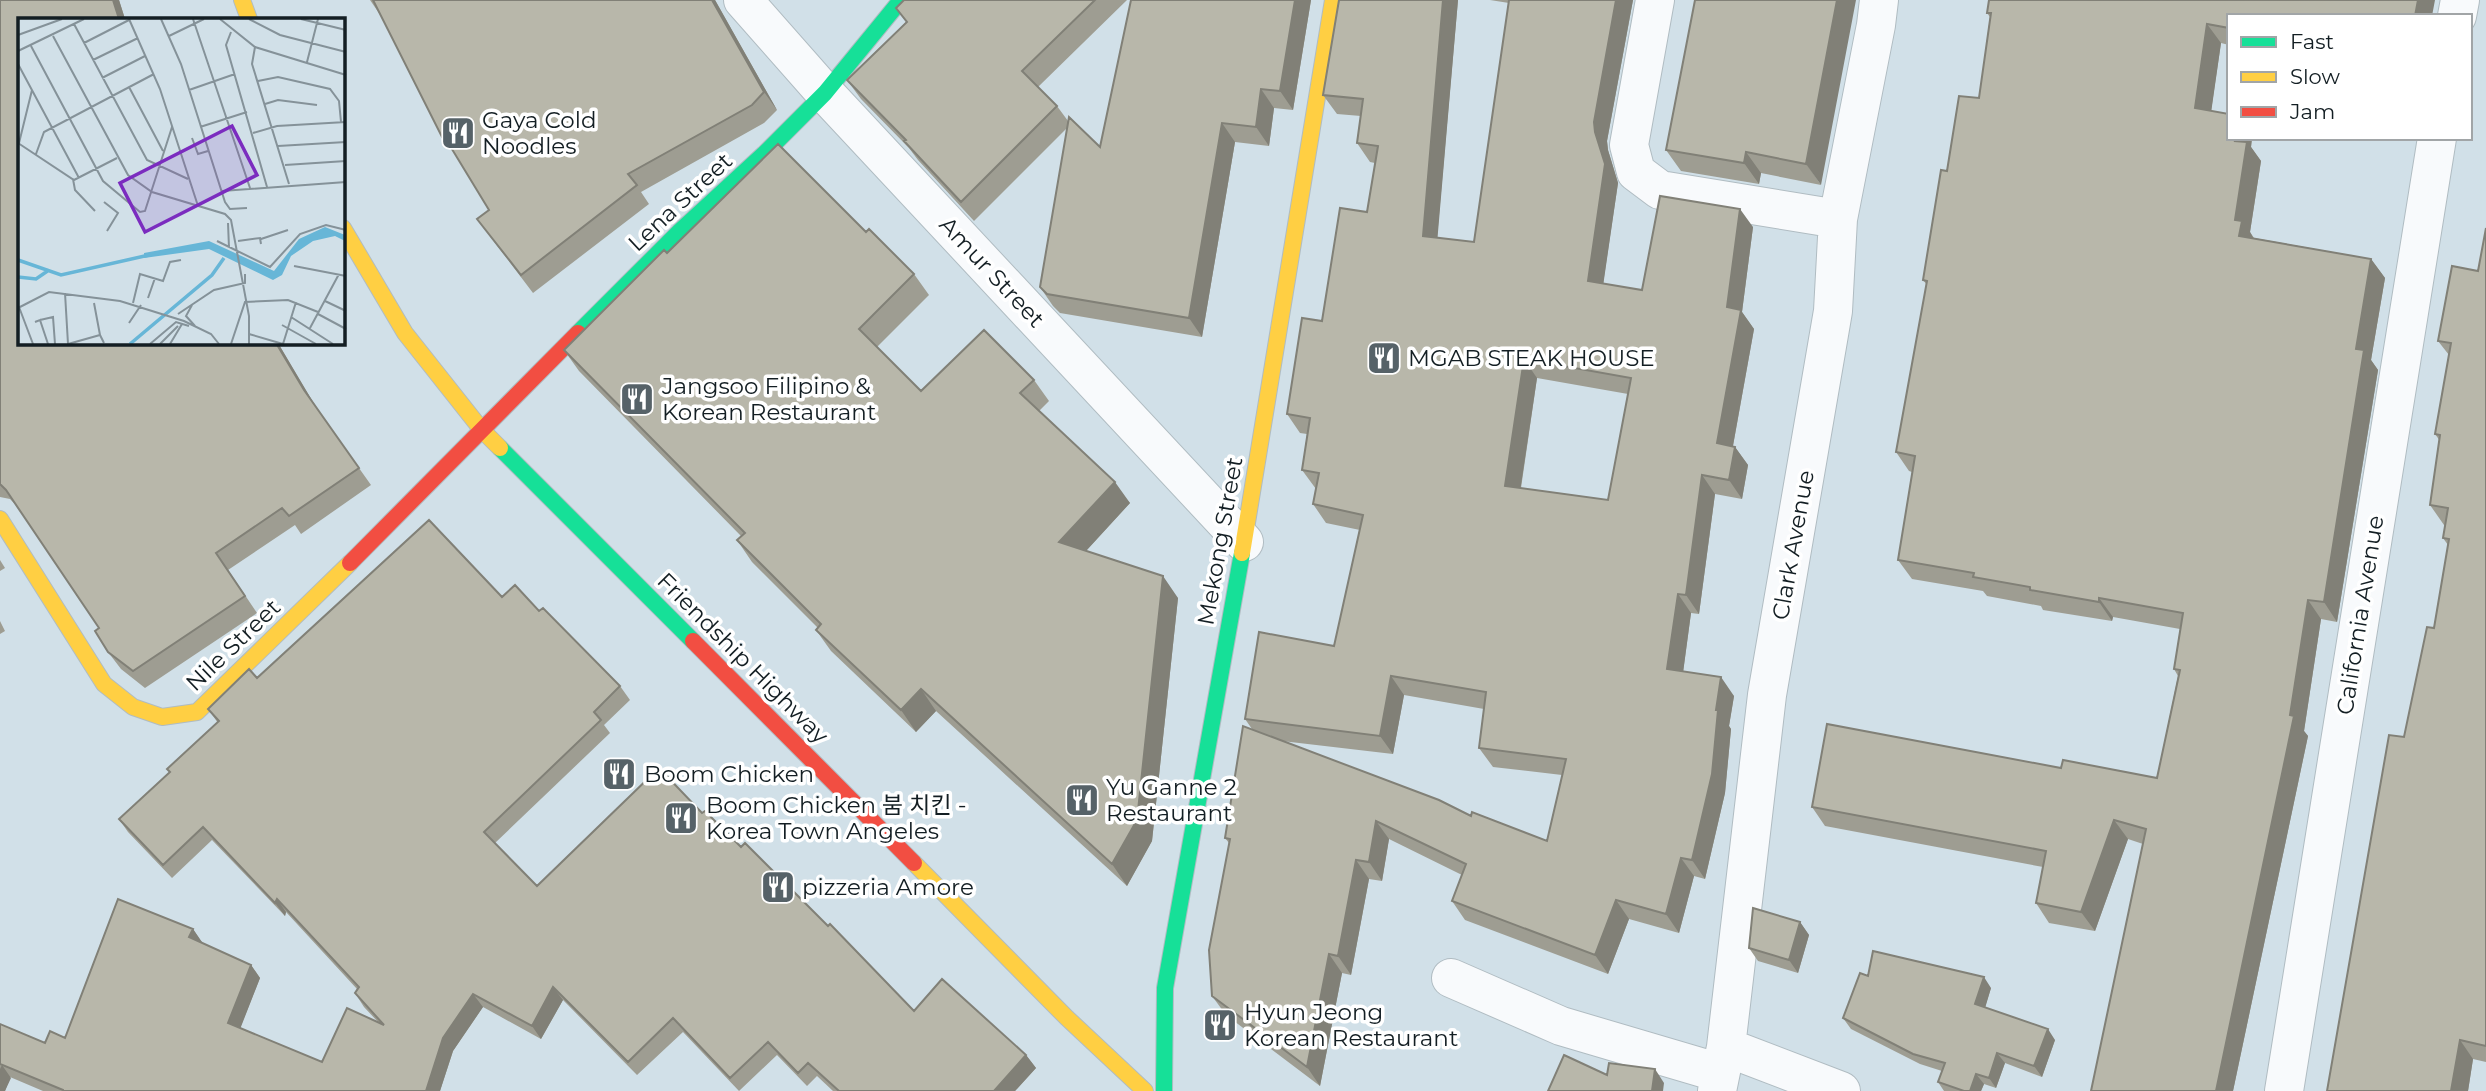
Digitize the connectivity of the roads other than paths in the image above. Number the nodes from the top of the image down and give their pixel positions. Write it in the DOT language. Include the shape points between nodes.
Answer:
graph roads {
  1 [pos="242,0"];
  2 [pos="743,0"];
  3 [pos="901,0"];
  4 [pos="1333,0"];
  5 [pos="1655,0"];
  6 [pos="1879,0"];
  7 [pos="249,18"];
  8 [pos="825,93"];
  9 [pos="2437,140"];
  10 [pos="1838,219"];
  11 [pos="345,231"];
  12 [pos="481,429"];
  13 [pos="0,519"];
  14 [pos="1244,542"];
  15 [pos="1451,978"];
  16 [pos="1721,1071"];
  17 [pos="1145,1091"];
  18 [pos="1164,1091"];
  19 [pos="1841,1091"];
  20 [pos="2284,1091"];
  1 -- 7 [label="street"];
  2 -- 8 [label="street, Amur Street"];
  3 -- 8 [label="street, Lena Street"];
  4 -- 14 [label="street, Mekong Street"];
  5 -- 10 [label="street" via="1629,145 1636,172 1660,190"];
  6 -- 10 [label="street, Clark Avenue"];
  8 -- 12 [label="street, Lena Street"];
  8 -- 14 [label="street, Amur Street"];
  9 -- 20 [label="street, California Avenue"];
  10 -- 16 [label="street, Clark Avenue" via="1833,311 1767,695"];
  11 -- 12 [label="street, Friendship Highway" via="405,333"];
  12 -- 13 [label="street, Nile Street" via="389,526 197,712 162,718 132,707 104,684"];
  12 -- 17 [label="street, Friendship Highway"];
  14 -- 18 [label="street, Mekong Street" via="1165,988"];
  15 -- 16 [label="street" via="1560,1026"];
  16 -- 19 [label="street"];
}
